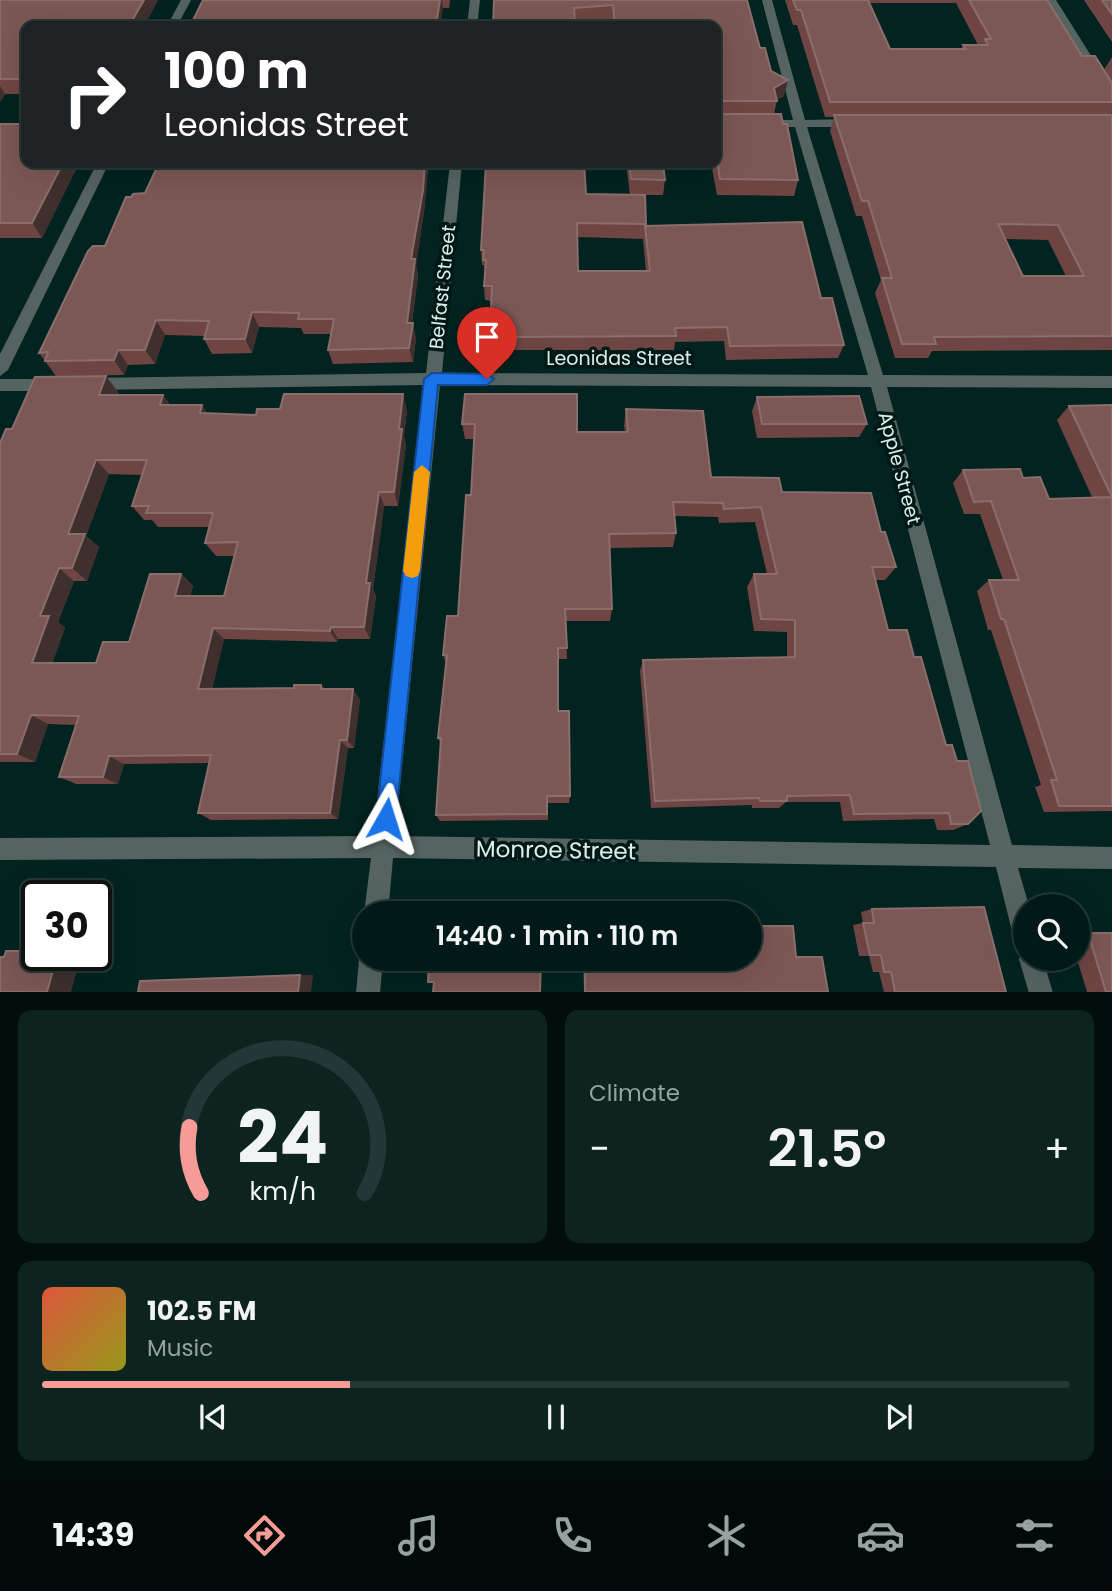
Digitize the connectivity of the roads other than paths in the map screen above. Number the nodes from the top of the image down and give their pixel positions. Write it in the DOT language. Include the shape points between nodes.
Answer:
graph roads {
  1 [pos="186,0"];
  2 [pos="475,0"];
  3 [pos="766,0"];
  4 [pos="1051,0"];
  5 [pos="176,21"];
  6 [pos="473,21"];
  7 [pos="1112,99"];
  8 [pos="800,123"];
  9 [pos="868,123"];
  10 [pos="721,124"];
  11 [pos="101,168"];
  12 [pos="455,168"];
  13 [pos="0,370"];
  14 [pos="432,379"];
  15 [pos="877,380"];
  16 [pos="1112,382"];
  17 [pos="0,386"];
  18 [pos="383,847"];
  19 [pos="0,849"];
  20 [pos="1002,858"];
  21 [pos="1112,858"];
  22 [pos="1013,895"];
  23 [pos="377,901"];
  24 [pos="370,971"];
  25 [pos="1035,971"];
  26 [pos="368,992"];
  27 [pos="1041,992"];
  1 -- 5 [label="street"];
  2 -- 6 [label="street"];
  3 -- 8 [label="street, Apple Street"];
  4 -- 7 [label="street"];
  8 -- 9 [label="street"];
  8 -- 10 [label="street"];
  8 -- 15 [label="street, Apple Street"];
  11 -- 13 [label="street"];
  12 -- 14 [label="street, Belfast Street"];
  14 -- 15 [label="street, Leonidas Street"];
  14 -- 17 [label="street, Leonidas Street"];
  14 -- 18 [label="street, Belfast Street"];
  15 -- 16 [label="street, Leonidas Street"];
  15 -- 20 [label="street, Apple Street"];
  18 -- 19 [label="street, Monroe Street"];
  18 -- 20 [label="street, Monroe Street"];
  18 -- 23 [label="street, Belfast Street"];
  20 -- 21 [label="street, Monroe Street"];
  20 -- 22 [label="street, Apple Street"];
  24 -- 26 [label="street"];
  25 -- 27 [label="street"];
}
